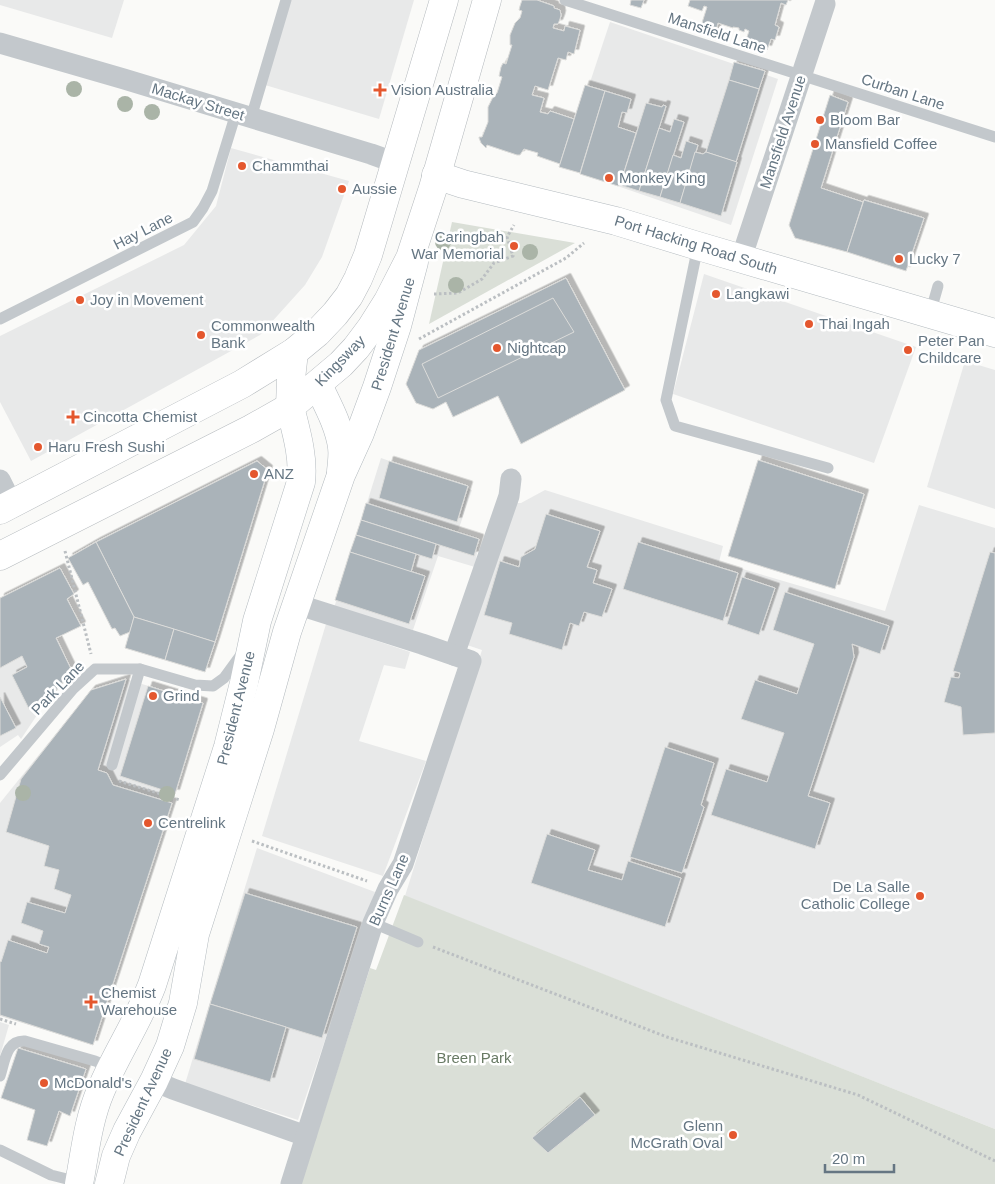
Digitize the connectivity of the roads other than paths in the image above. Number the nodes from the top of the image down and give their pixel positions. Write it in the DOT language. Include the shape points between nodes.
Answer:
graph roads {
  1 [pos="286,0"];
  2 [pos="444,0"];
  3 [pos="487,0"];
  4 [pos="565,0"];
  5 [pos="825,4"];
  6 [pos="0,43"];
  7 [pos="802,76"];
  8 [pos="243,116"];
  9 [pos="995,137"];
  10 [pos="396,163"];
  11 [pos="434,182"];
  12 [pos="698,246"];
  13 [pos="741,259"];
  14 [pos="938,286"];
  15 [pos="930,314"];
  16 [pos="0,319"];
  17 [pos="995,333"];
  18 [pos="294,352"];
  19 [pos="318,385"];
  20 [pos="290,407"];
  21 [pos="828,468"];
  22 [pos="341,475"];
  23 [pos="512,479"];
  24 [pos="4,498"];
  25 [pos="31,540"];
  26 [pos="0,556"];
  27 [pos="266,593"];
  28 [pos="296,604"];
  29 [pos="253,637"];
  30 [pos="454,655"];
  31 [pos="140,669"];
  32 [pos="112,765"];
  33 [pos="0,774"];
  34 [pos="373,923"];
  35 [pos="418,942"];
  36 [pos="110,1067"];
  37 [pos="0,1076"];
  38 [pos="154,1081"];
  39 [pos="306,1136"];
  40 [pos="0,1150"];
  41 [pos="79,1183"];
  42 [pos="109,1184"];
  43 [pos="291,1184"];
  1 -- 8 [label="lane, Hay Lane"];
  2 -- 10 [label="main road"];
  3 -- 11 [label="main road, Kingsway"];
  4 -- 7 [label="lane, Mansfield Lane"];
  5 -- 7 [label="street, Mansfield Avenue"];
  6 -- 8 [label="street, Mackay Street"];
  7 -- 9 [label="lane, Curban Lane"];
  7 -- 13 [label="street, Mansfield Avenue"];
  8 -- 10 [label="street, Mackay Street"];
  8 -- 16 [label="lane, Hay Lane" via="212,191 193,222"];
  10 -- 11 [label="main road, Port Hacking Road South"];
  10 -- 18 [label="main road" via="368,255 349,296 317,333"];
  11 -- 12 [label="main road, Port Hacking Road South" via="464,184 616,221"];
  11 -- 19 [label="main road, Kingsway" via="410,258 388,301 356,348"];
  11 -- 22 [label="main road, President Avenue" via="397,326 360,433"];
  12 -- 13 [label="main road, Port Hacking Road South"];
  12 -- 21 [label="lane" via="666,400 675,426"];
  13 -- 15 [label="main road, Port Hacking Road South"];
  14 -- 15 [label="lane"];
  15 -- 17 [label="main road, Port Hacking Road South"];
  18 -- 19 [label="main road, President Avenue"];
  18 -- 20 [label="main road, President Avenue"];
  18 -- 24 [label="main road" via="242,384"];
  19 -- 20 [label="main road, Kingsway"];
  19 -- 22 [label="main road, President Avenue" via="340,438"];
  20 -- 25 [label="main road, Kingsway"];
  20 -- 27 [label="main road, President Avenue" via="297,436 301,482"];
  22 -- 28 [label="main road, President Avenue"];
  23 -- 30 [label="street"];
  24 -- 25 [label="main road"];
  25 -- 26 [label="main road, Kingsway"];
  27 -- 28 [label="main road"];
  27 -- 29 [label="main road, President Avenue"];
  28 -- 30 [label="street, Burns Lane"];
  28 -- 38 [label="main road, President Avenue" via="196,934 176,1027"];
  29 -- 31 [label="lane, Park Lane" via="224,678 213,686 195,685"];
  29 -- 36 [label="main road, President Avenue" via="228,747 152,985 137,1020"];
  30 -- 34 [label="street, Burns Lane" via="471,661 402,864"];
  31 -- 32 [label="lane"];
  31 -- 33 [label="lane, Park Lane" via="95,669 73,689"];
  34 -- 35 [label="lane"];
  34 -- 39 [label="street, Burns Lane"];
  36 -- 37 [label="lane" via="19,1040 9,1048"];
  36 -- 41 [label="main road, President Avenue" via="89,1126"];
  38 -- 39 [label="street"];
  38 -- 41 [label="main road" via="143,1082 133,1090 114,1123 100,1158"];
  38 -- 42 [label="main road, President Avenue" via="116,1156"];
  39 -- 43 [label="street, Burns Lane"];
  40 -- 41 [label="lane" via="51,1175"];
}
